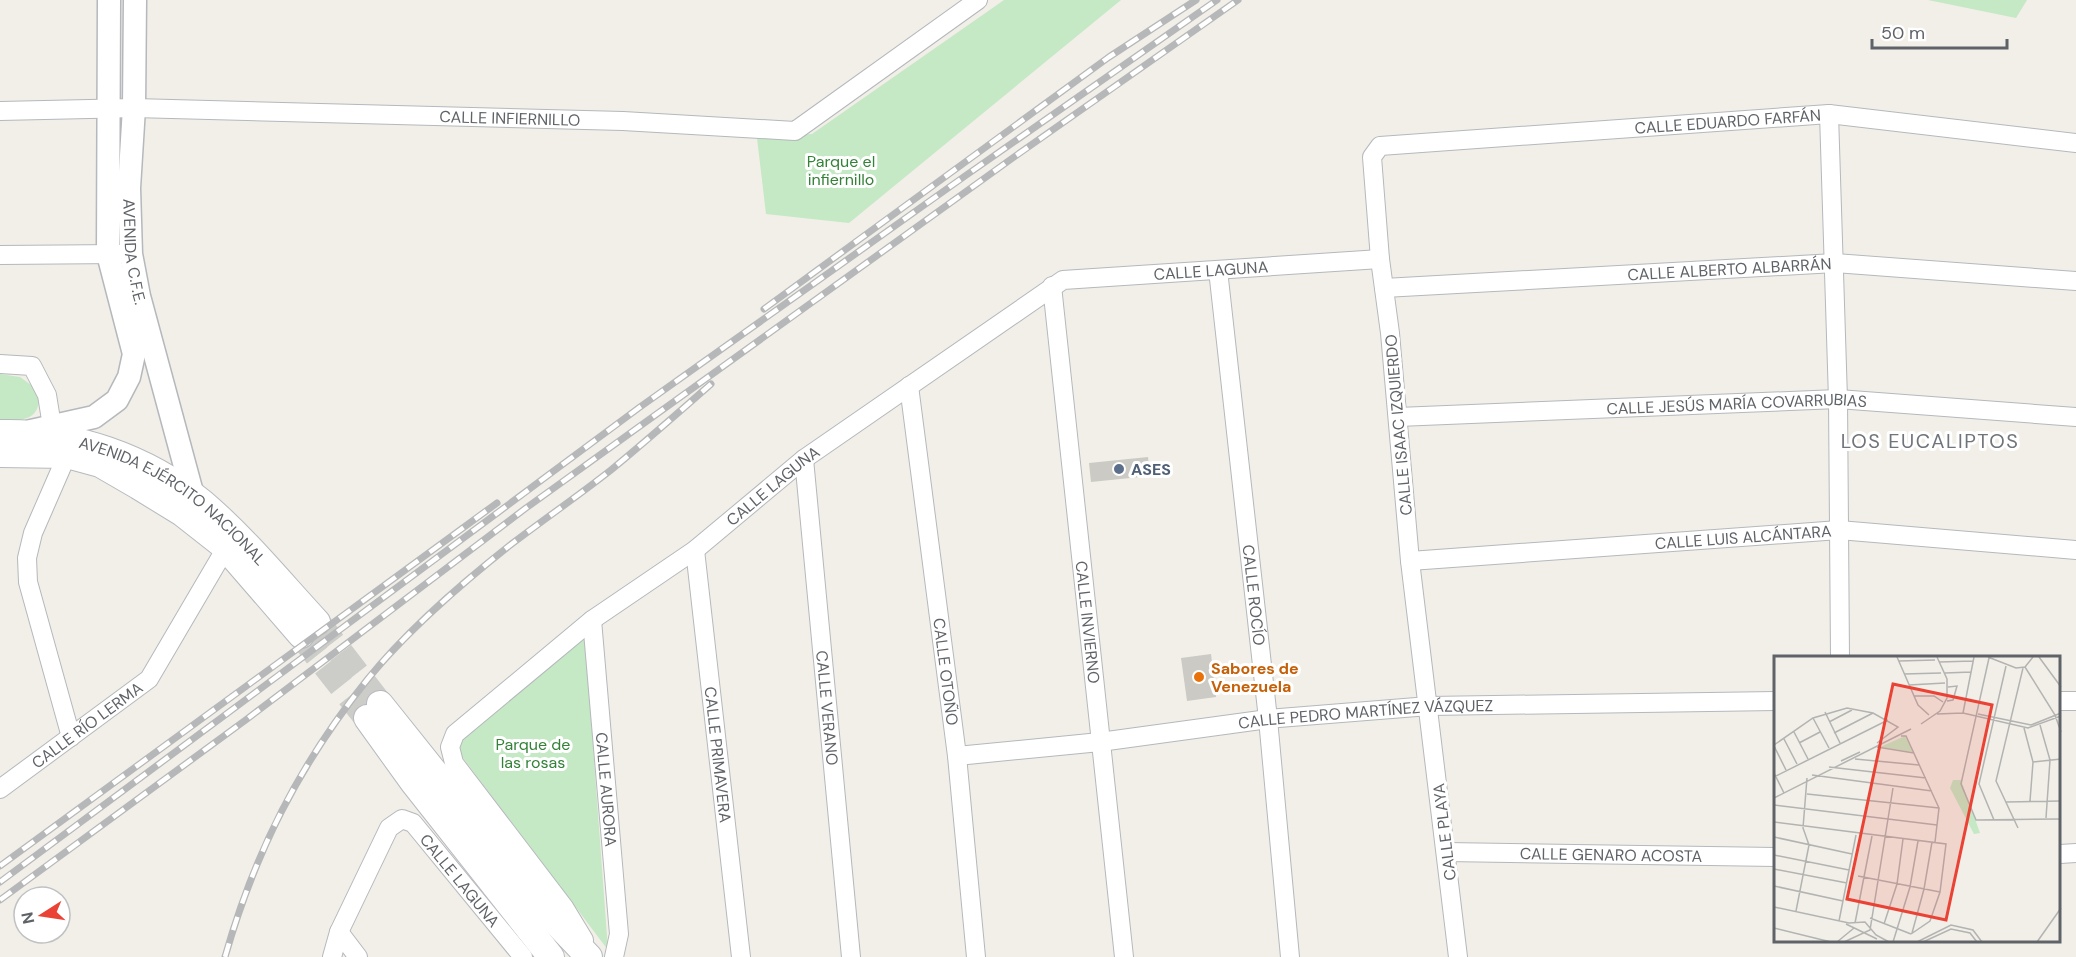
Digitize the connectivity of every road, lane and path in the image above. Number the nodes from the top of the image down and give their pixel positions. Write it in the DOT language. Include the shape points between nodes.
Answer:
graph roads {
  1 [pos="109,0"];
  2 [pos="135,0"];
  3 [pos="978,0"];
  4 [pos="134,108"];
  5 [pos="108,109"];
  6 [pos="0,111"];
  7 [pos="1829,114"];
  8 [pos="2076,143"];
  9 [pos="1380,146"];
  10 [pos="119,254"];
  11 [pos="0,255"];
  12 [pos="1380,259"];
  13 [pos="1835,263"];
  14 [pos="1218,270"];
  15 [pos="2076,281"];
  16 [pos="1052,286"];
  17 [pos="1384,288"];
  18 [pos="0,364"];
  19 [pos="909,386"];
  20 [pos="1838,399"];
  21 [pos="1398,417"];
  22 [pos="2076,417"];
  23 [pos="52,426"];
  24 [pos="27,432"];
  25 [pos="0,433"];
  26 [pos="0,454"];
  27 [pos="67,455"];
  28 [pos="804,459"];
  29 [pos="193,496"];
  30 [pos="1839,530"];
  31 [pos="694,550"];
  32 [pos="2076,550"];
  33 [pos="220,558"];
  34 [pos="1410,561"];
  35 [pos="592,620"];
  36 [pos="1840,656"];
  37 [pos="1774,701"];
  38 [pos="1429,706"];
  39 [pos="1268,719"];
  40 [pos="70,737"];
  41 [pos="1100,742"];
  42 [pos="957,756"];
  43 [pos="0,789"];
  44 [pos="1446,852"];
  45 [pos="2076,853"];
  46 [pos="2061,854"];
  47 [pos="1774,857"];
  48 [pos="339,932"];
  49 [pos="332,957"];
  50 [pos="358,957"];
  51 [pos="523,957"];
  52 [pos="551,957"];
  53 [pos="589,957"];
  54 [pos="595,957"];
  55 [pos="614,957"];
  56 [pos="741,957"];
  57 [pos="851,957"];
  58 [pos="976,957"];
  59 [pos="1124,957"];
  60 [pos="1290,957"];
  61 [pos="1458,957"];
  1 -- 5 [label="street, AVENIDA C.F.E."];
  2 -- 4 [label="street, AVENIDA C.F.E."];
  3 -- 4 [label="street, CALLE INFIERNILLO" via="795,131 623,121"];
  4 -- 5 [label="street, CALLE INFIERNILLO"];
  4 -- 10 [label="street, AVENIDA C.F.E." via="129,188"];
  5 -- 6 [label="street, CALLE INFIERNILLO"];
  5 -- 10 [label="street, AVENIDA C.F.E."];
  7 -- 8 [label="street, CALLE EDUARDO FARFÁN"];
  7 -- 9 [label="street, CALLE EDUARDO FARFÁN"];
  7 -- 13 [label="street"];
  9 -- 12 [label="street, CALLE ISAAC IZQUIERDO" via="1372,157"];
  10 -- 11 [label="street"];
  10 -- 23 [label="street, AVENIDA C.F.E." via="134,354 129,377 117,400 94,417"];
  10 -- 29 [label="street, AVENIDA C.F.E." via="139,296"];
  12 -- 14 [label="street, CALLE LAGUNA"];
  12 -- 17 [label="street, CALLE ISAAC IZQUIERDO"];
  13 -- 15 [label="street, CALLE ALBERTO ALBARRÁN"];
  13 -- 17 [label="street, CALLE ALBERTO ALBARRÁN"];
  13 -- 20 [label="street"];
  14 -- 16 [label="street, CALLE LAGUNA" via="1063,280"];
  14 -- 39 [label="street, CALLE ROCÍO"];
  16 -- 19 [label="street, CALLE LAGUNA"];
  16 -- 41 [label="street, CALLE INVIERNO"];
  17 -- 21 [label="street, CALLE ISAAC IZQUIERDO"];
  18 -- 23 [label="street" via="32,366 47,395"];
  19 -- 28 [label="street, CALLE LAGUNA"];
  19 -- 42 [label="street, CALLE OTOÑO"];
  20 -- 21 [label="street, CALLE JESÚS MARÍA COVARRUBIAS"];
  20 -- 22 [label="street, CALLE JESÚS MARÍA COVARRUBIAS"];
  20 -- 30 [label="street"];
  21 -- 34 [label="street, CALLE ISAAC IZQUIERDO"];
  23 -- 24 [label="street, AVENIDA C.F.E."];
  24 -- 25 [label="main road, AVENIDA EJÉRCITO NACIONAL"];
  24 -- 29 [label="main road, AVENIDA EJÉRCITO NACIONAL" via="107,449 157,472"];
  26 -- 27 [label="main road, AVENIDA EJÉRCITO NACIONAL"];
  27 -- 29 [label="main road, AVENIDA EJÉRCITO NACIONAL" via="100,464 182,513 224,546 309,628 243,541"];
  27 -- 40 [label="street" via="33,533 27,558 28,582"];
  28 -- 31 [label="street, CALLE LAGUNA"];
  28 -- 57 [label="street, CALLE VERANO"];
  30 -- 32 [label="street, CALLE LUIS ALCÁNTARA"];
  30 -- 34 [label="street, CALLE LUIS ALCÁNTARA"];
  30 -- 36 [label="street"];
  31 -- 35 [label="street, CALLE LAGUNA"];
  31 -- 56 [label="street, CALLE PRIMAVERA"];
  33 -- 40 [label="street, CALLE RÍO LERMA" via="149,679"];
  34 -- 38 [label="street, CALLE ISAAC IZQUIERDO"];
  35 -- 54 [label="street, CALLE LAGUNA" via="455,734 450,747 454,763 564,907"];
  35 -- 55 [label="street, CALLE AURORA" via="619,934"];
  37 -- 38 [label="street, CALLE PEDRO MARTÍNEZ VÁZQUEZ"];
  38 -- 39 [label="street, CALLE PEDRO MARTÍNEZ VÁZQUEZ"];
  38 -- 44 [label="street, CALLE PLAYA"];
  39 -- 41 [label="street, CALLE PEDRO MARTÍNEZ VÁZQUEZ"];
  39 -- 60 [label="street, CALLE ROCÍO"];
  40 -- 43 [label="street, CALLE RÍO LERMA"];
  41 -- 42 [label="street, CALLE PEDRO MARTÍNEZ VÁZQUEZ"];
  41 -- 59 [label="street, CALLE INVIERNO"];
  42 -- 58 [label="street, CALLE OTOÑO"];
  44 -- 47 [label="street, CALLE GENARO ACOSTA"];
  44 -- 61 [label="street, CALLE PLAYA"];
  45 -- 46 [label="street"];
  48 -- 49 [label="street, CALLE LAGUNA"];
  48 -- 50 [label="street"];
  48 -- 51 [label="street, CALLE LAGUNA" via="389,828 402,819 413,823"];
  52 -- 53 [label="main road" via="413,782 374,711"];
}
